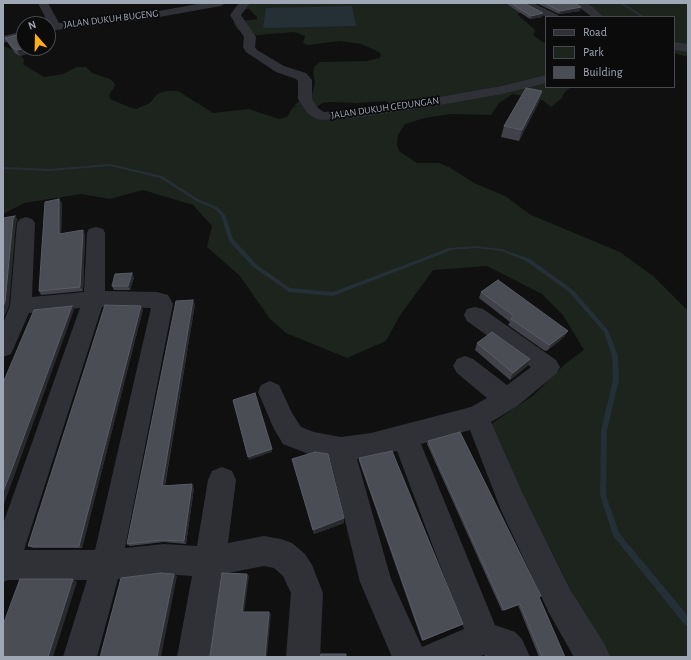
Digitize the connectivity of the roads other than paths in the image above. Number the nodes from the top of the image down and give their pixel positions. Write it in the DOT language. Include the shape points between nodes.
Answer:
graph roads {
  1 [pos="43,3"];
  2 [pos="221,3"];
  3 [pos="245,3"];
  4 [pos="525,3"];
  5 [pos="578,3"];
  6 [pos="48,16"];
  7 [pos="552,16"];
  8 [pos="597,16"];
  9 [pos="56,27"];
  10 [pos="16,36"];
  11 [pos="3,40"];
  12 [pos="675,46"];
  13 [pos="688,48"];
  14 [pos="545,79"];
  15 [pos="26,223"];
  16 [pos="96,234"];
  17 [pos="94,299"];
  18 [pos="21,306"];
  19 [pos="475,316"];
  20 [pos="3,348"];
  21 [pos="465,366"];
  22 [pos="270,392"];
  23 [pos="507,399"];
  24 [pos="476,417"];
  25 [pos="405,437"];
  26 [pos="341,449"];
  27 [pos="222,480"];
  28 [pos="210,562"];
  29 [pos="3,565"];
  30 [pos="107,565"];
  31 [pos="484,638"];
  32 [pos="80,657"];
  33 [pos="194,657"];
  34 [pos="303,657"];
  35 [pos="408,657"];
  36 [pos="434,657"];
  37 [pos="513,657"];
  38 [pos="593,657"];
  1 -- 6 [label="street"];
  2 -- 9 [label="street, JALAN DUKUH BUGENG" via="148,16"];
  3 -- 14 [label="street, JALAN DUKUH GEDUNGAN" via="235,15 250,37 249,46 256,56 304,78 306,102 313,111 322,116 434,102"];
  4 -- 7 [label="street"];
  5 -- 8 [label="street"];
  10 -- 11 [label="street"];
  12 -- 13 [label="street"];
  15 -- 18 [label="street"];
  16 -- 17 [label="street"];
  17 -- 18 [label="street"];
  17 -- 29 [label="street"];
  17 -- 30 [label="street" via="157,300 162,304"];
  18 -- 20 [label="street"];
  19 -- 23 [label="street" via="548,367"];
  21 -- 23 [label="street"];
  22 -- 26 [label="street" via="292,436 314,444"];
  23 -- 24 [label="street"];
  24 -- 25 [label="street"];
  24 -- 38 [label="street" via="511,500 560,602"];
  25 -- 26 [label="street"];
  25 -- 31 [label="street"];
  26 -- 35 [label="street" via="376,582"];
  27 -- 28 [label="street"];
  28 -- 30 [label="street" via="164,559"];
  28 -- 33 [label="street"];
  28 -- 34 [label="street" via="264,551 281,554 294,564 307,593"];
  29 -- 30 [label="street"];
  30 -- 32 [label="street"];
  31 -- 36 [label="street"];
  31 -- 37 [label="street" via="503,644"];
}
